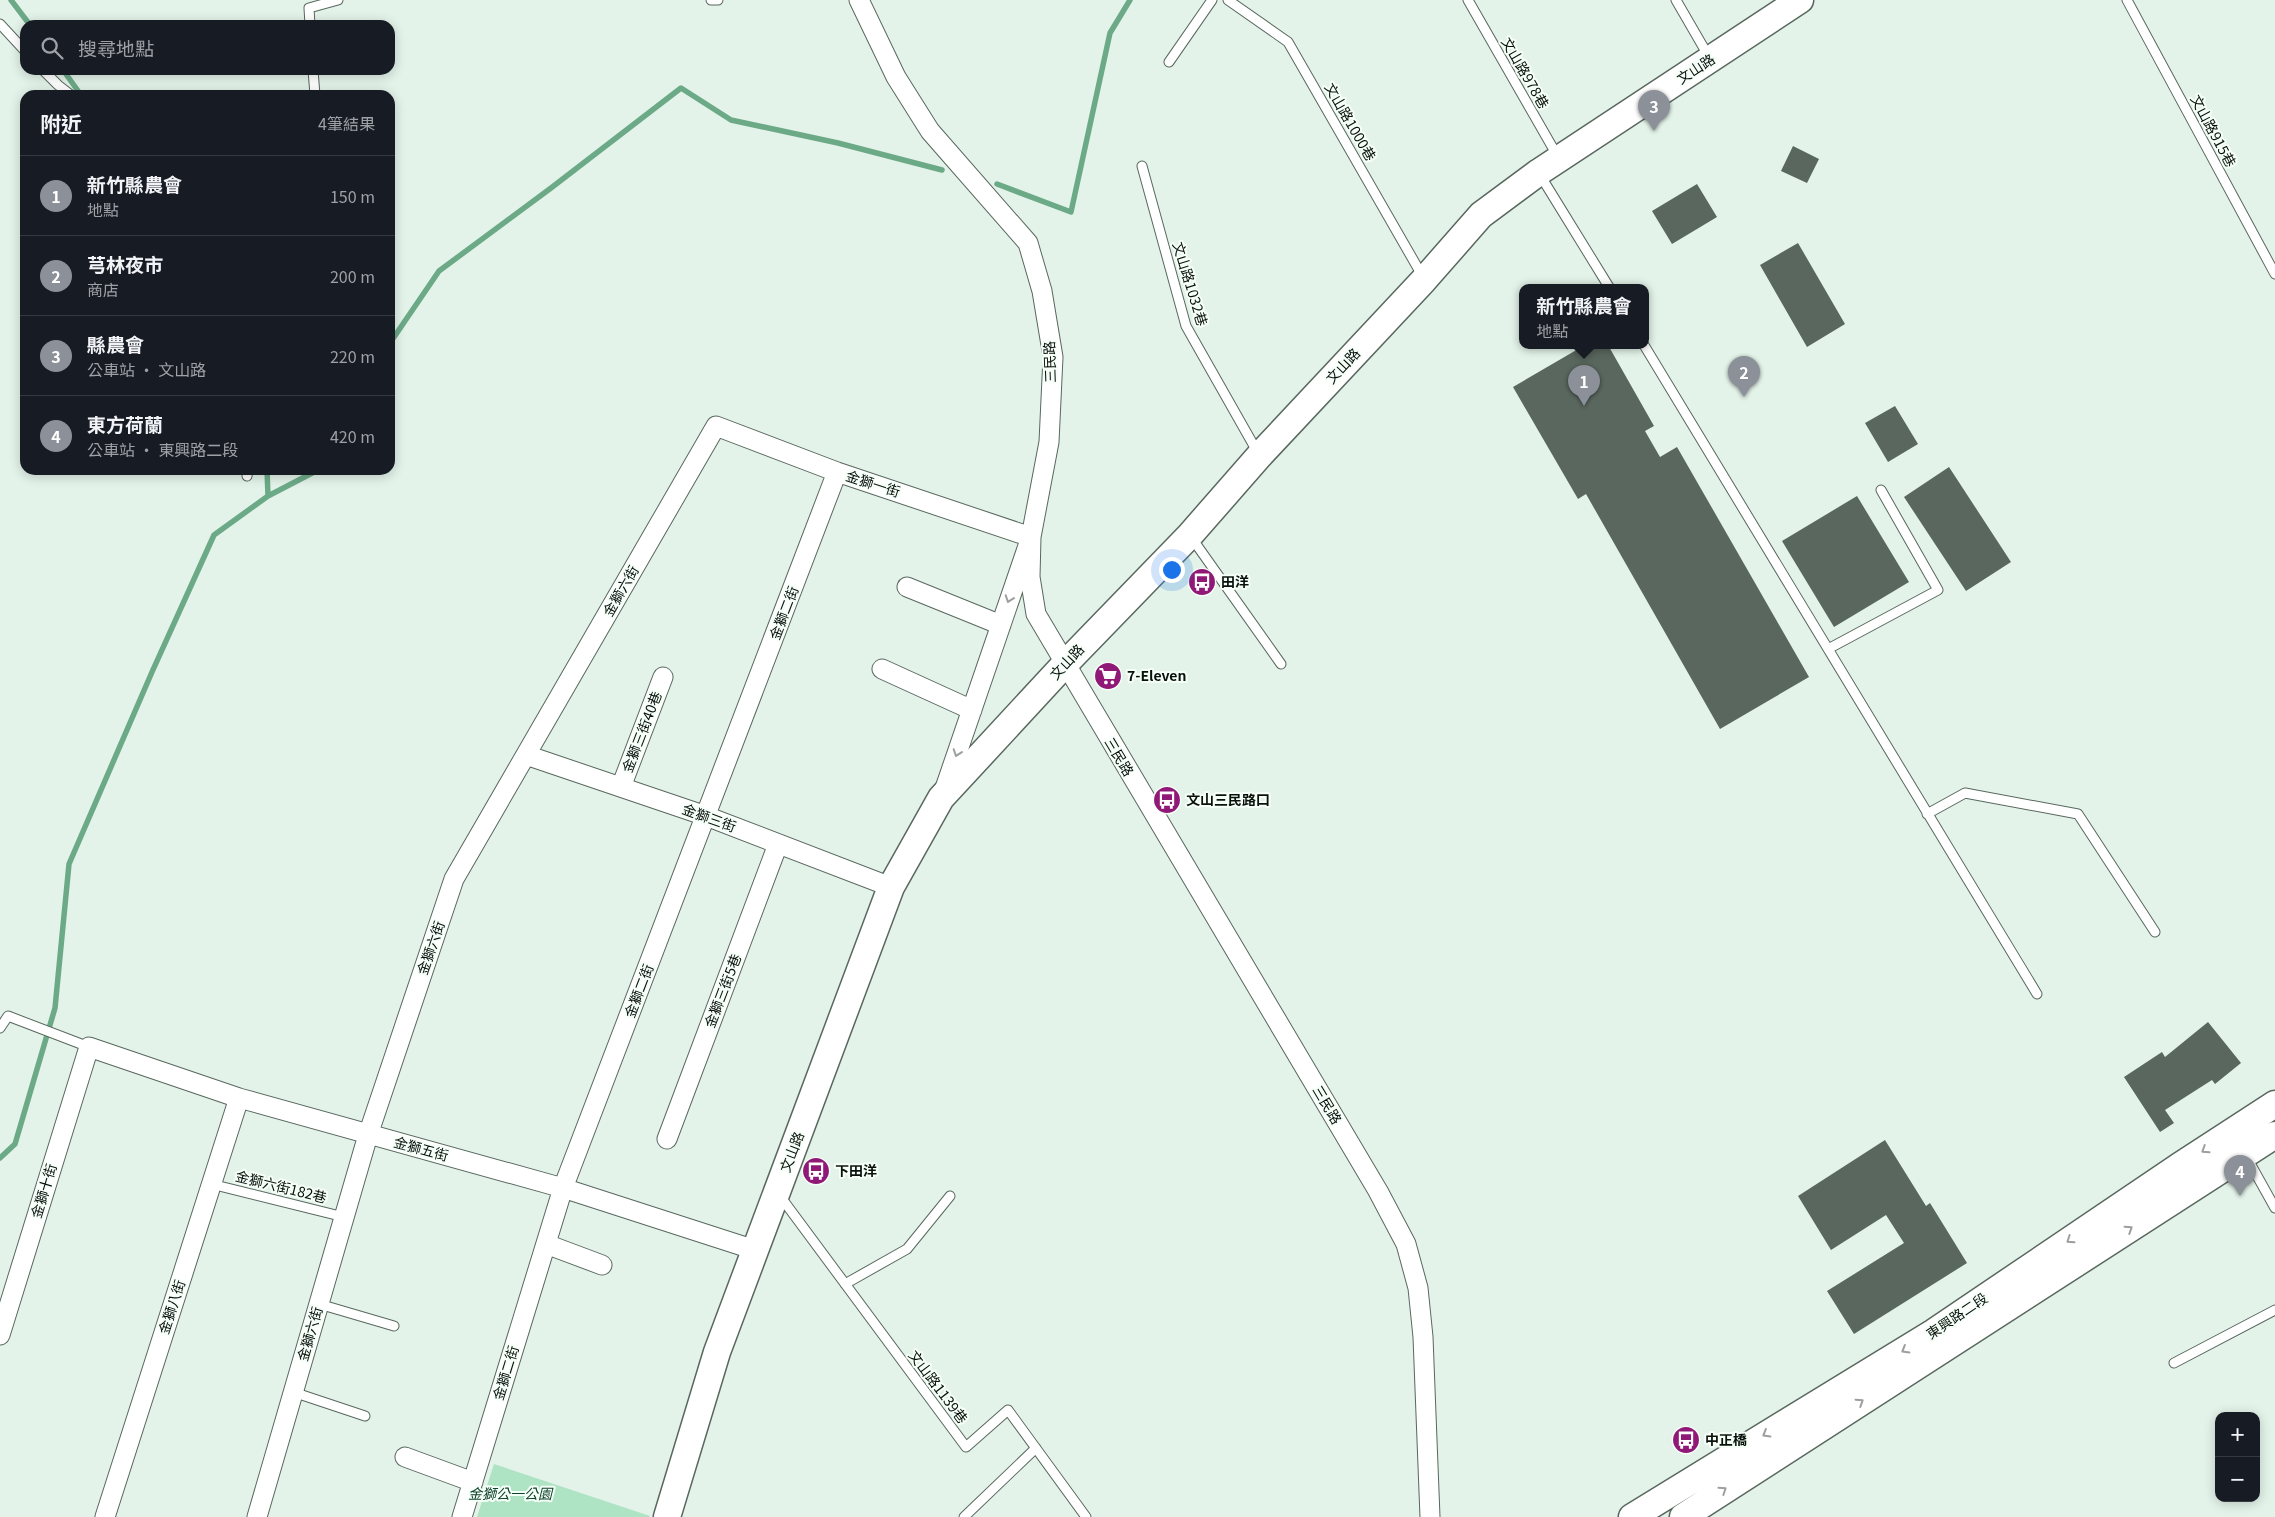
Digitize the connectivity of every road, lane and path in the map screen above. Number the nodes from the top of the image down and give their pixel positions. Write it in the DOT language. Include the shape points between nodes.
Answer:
graph roads {
  1 [pos="338,0"];
  2 [pos="711,0"];
  3 [pos="718,0"];
  4 [pos="859,0"];
  5 [pos="1212,0"];
  6 [pos="1228,0"];
  7 [pos="1468,0"];
  8 [pos="1676,0"];
  9 [pos="1800,0"];
  10 [pos="2127,0"];
  11 [pos="310,20"];
  12 [pos="0,24"];
  13 [pos="20,46"];
  14 [pos="1710,59"];
  15 [pos="1169,62"];
  16 [pos="48,75"];
  17 [pos="313,75"];
  18 [pos="64,90"];
  19 [pos="315,90"];
  20 [pos="1142,166"];
  21 [pos="1549,166"];
  22 [pos="2275,274"];
  23 [pos="1424,280"];
  24 [pos="1608,284"];
  25 [pos="1646,349"];
  26 [pos="716,426"];
  27 [pos="1260,455"];
  28 [pos="837,472"];
  29 [pos="1881,490"];
  30 [pos="1190,535"];
  31 [pos="1031,537"];
  32 [pos="907,587"];
  33 [pos="1001,625"];
  34 [pos="1828,649"];
  35 [pos="1281,664"];
  36 [pos="1064,665"];
  37 [pos="882,669"];
  38 [pos="663,677"];
  39 [pos="972,710"];
  40 [pos="526,755"];
  41 [pos="621,787"];
  42 [pos="941,798"];
  43 [pos="1927,814"];
  44 [pos="706,816"];
  45 [pos="778,844"];
  46 [pos="891,887"];
  47 [pos="2154,932"];
  48 [pos="2037,994"];
  49 [pos="0,1028"];
  50 [pos="89,1046"];
  51 [pos="239,1098"];
  52 [pos="2275,1104"];
  53 [pos="368,1135"];
  54 [pos="2275,1135"];
  55 [pos="668,1139"];
  56 [pos="2238,1144"];
  57 [pos="211,1184"];
  58 [pos="563,1188"];
  59 [pos="777,1192"];
  60 [pos="950,1196"];
  61 [pos="2275,1208"];
  62 [pos="344,1217"];
  63 [pos="546,1244"];
  64 [pos="755,1250"];
  65 [pos="602,1265"];
  66 [pos="845,1284"];
  67 [pos="2005,1296"];
  68 [pos="319,1304"];
  69 [pos="2275,1310"];
  70 [pos="394,1326"];
  71 [pos="0,1335"];
  72 [pos="2174,1363"];
  73 [pos="293,1392"];
  74 [pos="365,1416"];
  75 [pos="1036,1448"];
  76 [pos="405,1457"];
  77 [pos="473,1482"];
  78 [pos="671,1514"];
  79 [pos="105,1517"];
  80 [pos="257,1517"];
  81 [pos="462,1517"];
  82 [pos="964,1517"];
  83 [pos="1086,1517"];
  84 [pos="1430,1517"];
  85 [pos="1632,1517"];
  86 [pos="1683,1517"];
  1 -- 11 [label="lane" via="309,8"];
  2 -- 3 [label="lane"];
  4 -- 31 [label="street, 三民路" via="896,77 930,131 1028,243 1042,291 1053,357 1049,442"];
  5 -- 15 [label="lane"];
  6 -- 23 [label="lane, 文山路1000巷" via="1288,42"];
  7 -- 21 [label="lane, 文山路978巷"];
  8 -- 14 [label="lane"];
  9 -- 14 [label="main road, 文山路"];
  10 -- 22 [label="lane, 文山路915巷"];
  12 -- 13 [label="lane"];
  14 -- 21 [label="main road, 文山路"];
  16 -- 18 [label="lane"];
  17 -- 19 [label="lane"];
  20 -- 27 [label="lane, 文山路1032巷" via="1186,326"];
  21 -- 23 [label="main road, 文山路" via="1481,215"];
  21 -- 24 [label="lane, 文山路978巷"];
  23 -- 27 [label="main road, 文山路"];
  25 -- 34 [label="lane"];
  26 -- 28 [label="street, 金獅一街"];
  26 -- 40 [label="street, 金獅六街"];
  27 -- 30 [label="main road, 文山路"];
  28 -- 31 [label="street, 金獅一街"];
  28 -- 44 [label="street, 金獅二街"];
  29 -- 34 [label="lane" via="1938,590"];
  30 -- 35 [label="lane"];
  30 -- 36 [label="main road, 文山路"];
  31 -- 33 [label="street, 文山路, one-way"];
  31 -- 36 [label="street, 三民路" via="1030,577 1036,614"];
  32 -- 33 [label="street"];
  33 -- 39 [label="street, 文山路"];
  34 -- 43 [label="lane"];
  36 -- 42 [label="main road, 文山路"];
  36 -- 84 [label="street, 三民路" via="1373,1183 1406,1244 1418,1288 1423,1337"];
  37 -- 39 [label="street"];
  38 -- 41 [label="street, 金獅三街40巷"];
  39 -- 42 [label="street, 文山路, one-way"];
  40 -- 41 [label="street, 金獅三街"];
  40 -- 53 [label="street, 金獅六街" via="454,879"];
  41 -- 44 [label="street, 金獅三街"];
  42 -- 46 [label="main road, 文山路"];
  43 -- 47 [label="lane" via="1965,794 2078,814"];
  43 -- 48 [label="lane"];
  44 -- 45 [label="street, 金獅三街"];
  44 -- 58 [label="street, 金獅二街"];
  45 -- 46 [label="street, 金獅三街"];
  45 -- 55 [label="street, 金獅三街5巷"];
  46 -- 59 [label="main road, 文山路"];
  49 -- 50 [label="lane" via="8,1016"];
  50 -- 51 [label="street, 金獅五街"];
  50 -- 71 [label="street, 金獅十街"];
  51 -- 53 [label="street, 金獅五街"];
  51 -- 57 [label="street, 金獅八街"];
  52 -- 56 [label="main road, 東興路二段"];
  53 -- 58 [label="street, 金獅五街"];
  53 -- 62 [label="street, 金獅六街"];
  54 -- 56 [label="main road, 東興路二段"];
  56 -- 61 [label="lane"];
  56 -- 67 [label="main road, 東興路二段"];
  57 -- 62 [label="lane, 金獅六街182巷"];
  57 -- 79 [label="street, 金獅八街"];
  58 -- 63 [label="street, 金獅二街"];
  58 -- 64 [label="street, 金獅五街"];
  59 -- 64 [label="main road, 文山路"];
  59 -- 66 [label="lane, 文山路1139巷"];
  60 -- 66 [label="lane" via="907,1249"];
  62 -- 68 [label="street, 金獅六街"];
  63 -- 65 [label="street"];
  63 -- 77 [label="street, 金獅二街"];
  64 -- 78 [label="main road, 文山路" via="717,1352"];
  66 -- 75 [label="lane, 文山路1139巷" via="966,1447 1008,1410"];
  67 -- 85 [label="main road, 東興路二段, one-way" via="1934,1332"];
  86 -- 67 [label="main road, 東興路二段, one-way"];
  68 -- 70 [label="lane"];
  68 -- 73 [label="street, 金獅六街"];
  69 -- 72 [label="lane"];
  73 -- 74 [label="lane"];
  73 -- 80 [label="street, 金獅六街"];
  75 -- 82 [label="lane"];
  75 -- 83 [label="lane, 文山路1139巷"];
  76 -- 77 [label="street"];
  77 -- 81 [label="street, 金獅二街"];
}
